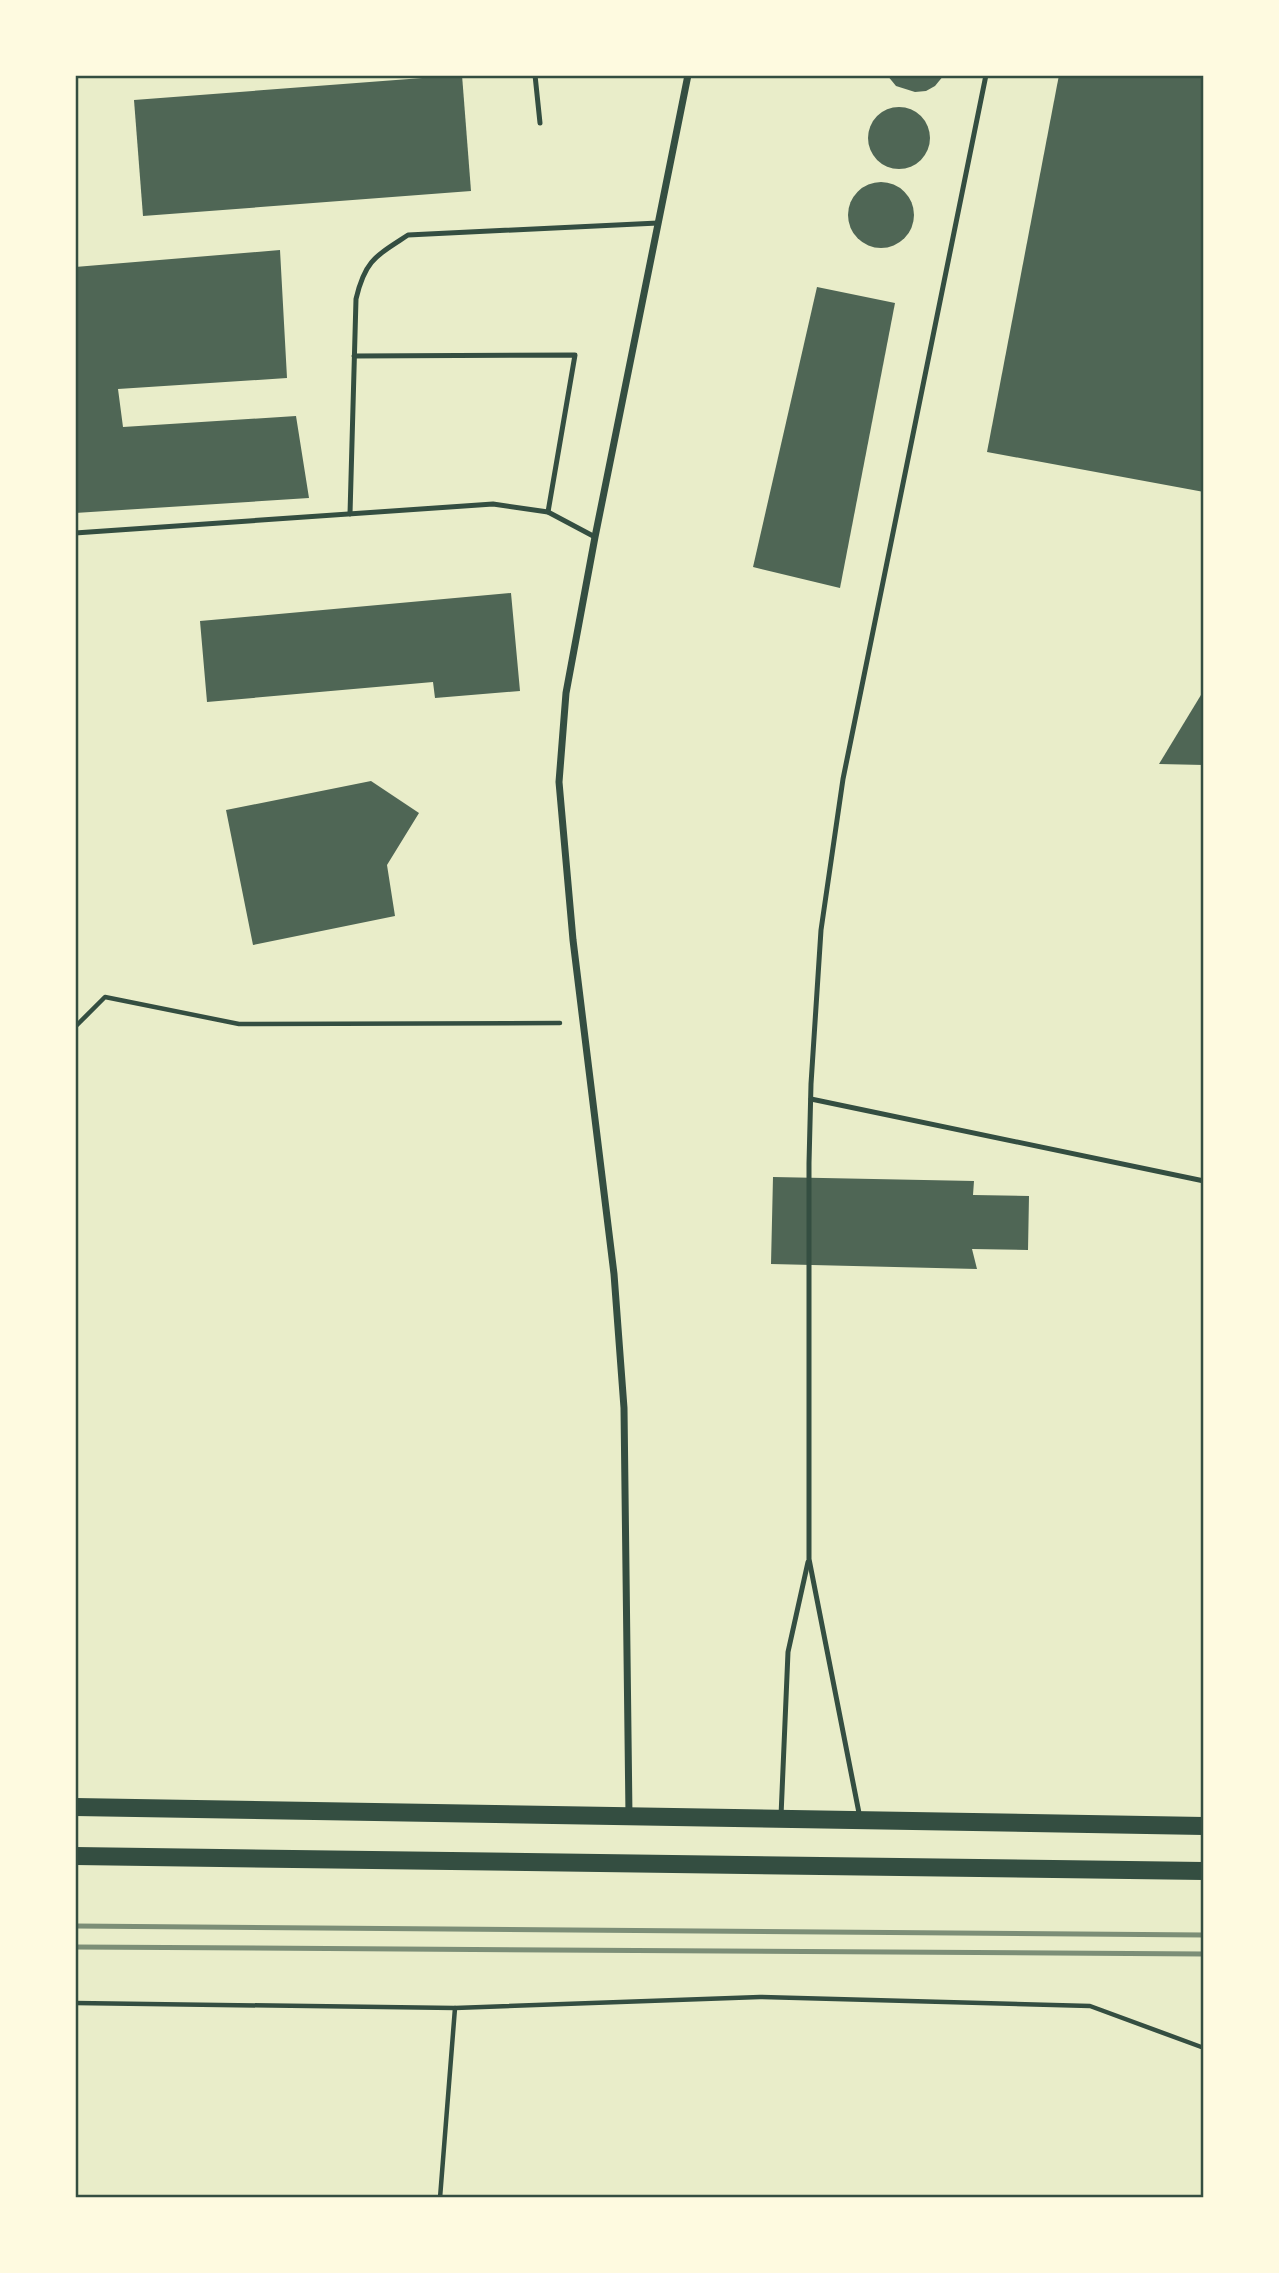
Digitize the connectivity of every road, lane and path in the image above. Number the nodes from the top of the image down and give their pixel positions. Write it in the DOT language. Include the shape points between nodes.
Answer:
graph roads {
  1 [pos="535,75"];
  2 [pos="688,75"];
  3 [pos="986,75"];
  4 [pos="540,123"];
  5 [pos="658,223"];
  6 [pos="354,356"];
  7 [pos="548,512"];
  8 [pos="350,514"];
  9 [pos="75,533"];
  10 [pos="595,537"];
  11 [pos="583,1023"];
  12 [pos="75,1027"];
  13 [pos="811,1098"];
  14 [pos="1204,1181"];
  15 [pos="809,1559"];
  16 [pos="75,1807"];
  17 [pos="629,1817"];
  18 [pos="781,1821"];
  19 [pos="860,1822"];
  20 [pos="1204,1826"];
  21 [pos="75,1856"];
  22 [pos="1204,1871"];
  23 [pos="75,2003"];
  24 [pos="455,2008"];
  25 [pos="1204,2048"];
  26 [pos="440,2198"];
  1 -- 4 [label="lane"];
  2 -- 5 [label="street"];
  3 -- 13 [label="lane" via="843,779 821,930"];
  5 -- 6 [label="lane" via="408,235 379,254 362,275 356,299"];
  5 -- 10 [label="street"];
  6 -- 7 [label="lane" via="575,355"];
  6 -- 8 [label="lane"];
  7 -- 8 [label="lane" via="493,504"];
  7 -- 10 [label="lane"];
  8 -- 9 [label="lane"];
  10 -- 11 [label="street" via="566,693 559,782"];
  11 -- 12 [label="path" via="239,1024 105,997"];
  11 -- 17 [label="street" via="614,1273 624,1408"];
  13 -- 14 [label="lane"];
  13 -- 15 [label="lane"];
  15 -- 18 [label="lane" via="788,1652"];
  15 -- 19 [label="lane"];
  16 -- 17 [label="main road"];
  17 -- 18 [label="main road"];
  18 -- 19 [label="main road"];
  19 -- 20 [label="main road"];
  21 -- 22 [label="main road"];
  23 -- 24 [label="path"];
  24 -- 25 [label="path" via="760,1997 1090,2006"];
  24 -- 26 [label="path"];
}
